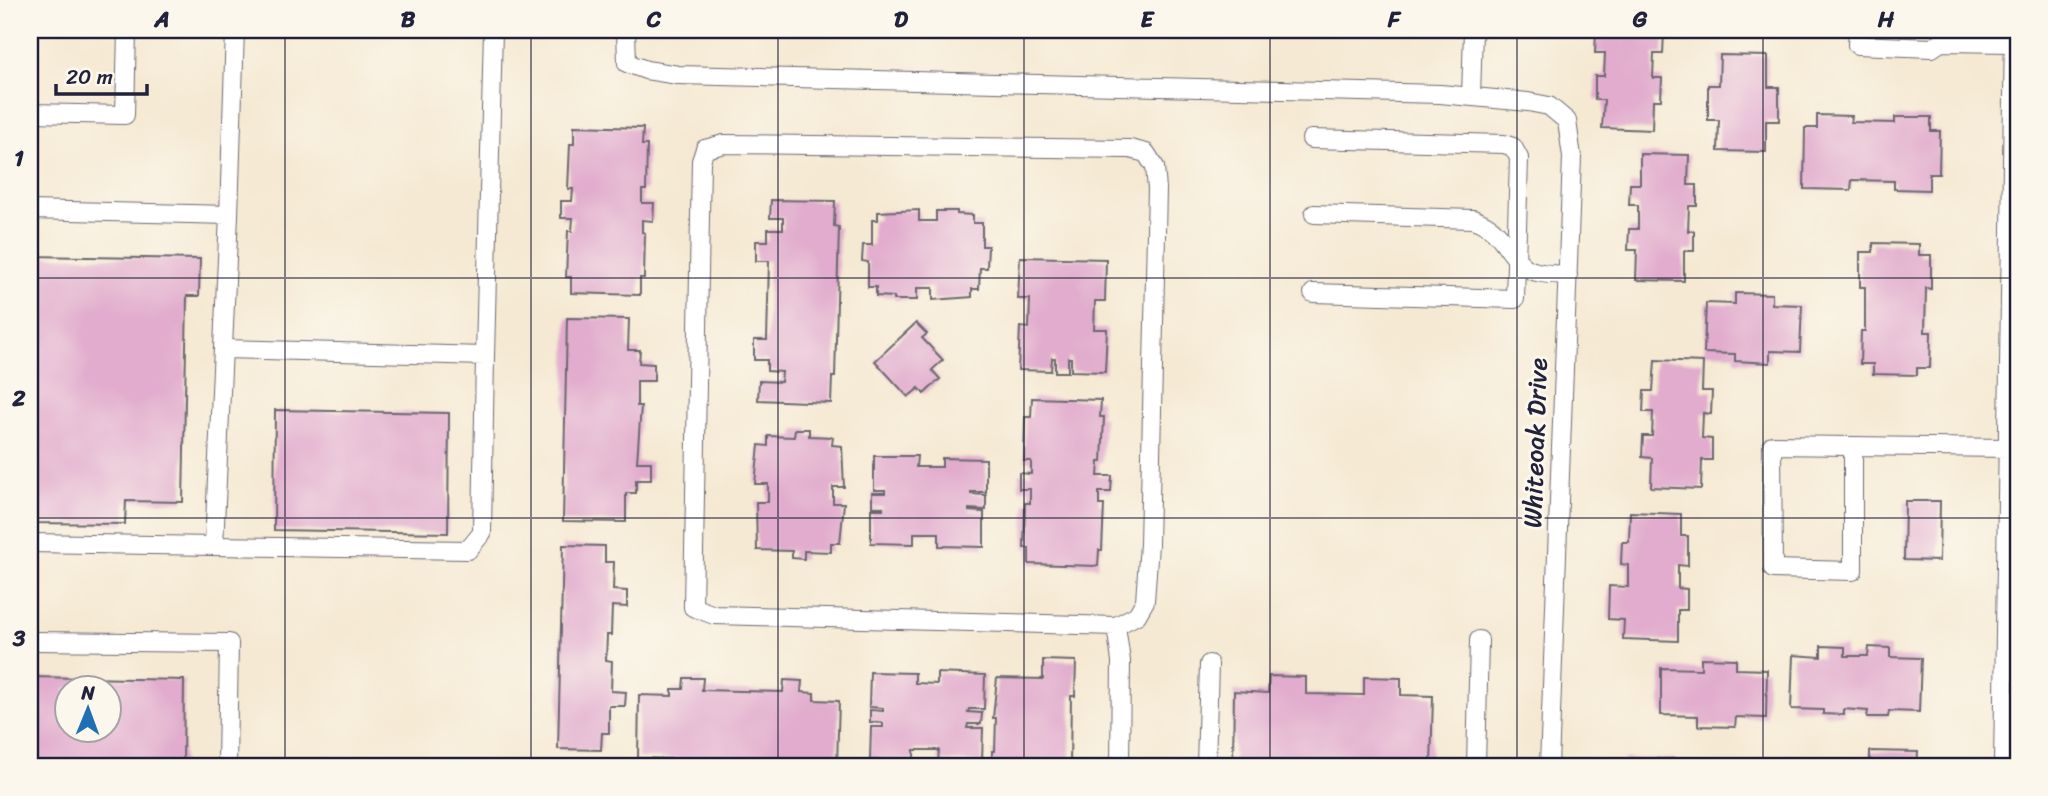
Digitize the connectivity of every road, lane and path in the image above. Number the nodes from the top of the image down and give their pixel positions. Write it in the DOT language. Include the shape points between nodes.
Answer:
graph roads {
  1 [pos="127,30"];
  2 [pos="235,30"];
  3 [pos="493,30"];
  4 [pos="626,30"];
  5 [pos="1473,30"];
  6 [pos="1858,30"];
  7 [pos="1941,36"];
  8 [pos="2013,37"];
  9 [pos="1471,97"];
  10 [pos="30,113"];
  11 [pos="1311,139"];
  12 [pos="30,209"];
  13 [pos="1314,214"];
  14 [pos="229,215"];
  15 [pos="1517,259"];
  16 [pos="1568,275"];
  17 [pos="1313,293"];
  18 [pos="223,349"];
  19 [pos="485,356"];
  20 [pos="1853,446"];
  21 [pos="2008,448"];
  22 [pos="30,543"];
  23 [pos="214,546"];
  24 [pos="1116,626"];
  25 [pos="1479,640"];
  26 [pos="30,641"];
  27 [pos="1209,664"];
  28 [pos="227,766"];
  29 [pos="1120,766"];
  30 [pos="1206,766"];
  31 [pos="1476,766"];
  32 [pos="1549,766"];
  33 [pos="2003,766"];
  1 -- 10 [label="lane" via="125,115"];
  2 -- 14 [label="lane"];
  3 -- 19 [label="lane"];
  4 -- 9 [label="lane" via="627,63 678,75"];
  5 -- 9 [label="lane"];
  6 -- 7 [label="lane" via="1857,45 1932,48"];
  7 -- 8 [label="lane"];
  8 -- 21 [label="lane"];
  9 -- 16 [label="lane, Whiteoak Drive" via="1549,106 1567,121 1573,157"];
  11 -- 15 [label="lane" via="1504,144 1513,148 1519,158"];
  12 -- 14 [label="lane"];
  13 -- 15 [label="lane" via="1473,219 1501,236"];
  14 -- 18 [label="lane"];
  15 -- 16 [label="lane" via="1527,268"];
  15 -- 17 [label="lane" via="1515,299"];
  16 -- 32 [label="lane, Whiteoak Drive"];
  18 -- 19 [label="lane"];
  18 -- 23 [label="lane"];
  19 -- 23 [label="lane" via="482,533 468,550"];
  20 -- 20 [label="lane" via="1772,445 1773,569 1853,571"];
  20 -- 21 [label="lane"];
  21 -- 33 [label="lane"];
  22 -- 23 [label="lane"];
  24 -- 24 [label="lane" via="714,615 693,607 701,161 705,149 724,144 1129,149 1146,153 1155,167 1157,189 1149,555 1145,601 1138,615"];
  24 -- 29 [label="lane" via="1121,661"];
  25 -- 31 [label="lane"];
  26 -- 28 [label="lane" via="229,643"];
  27 -- 30 [label="lane"];
}
